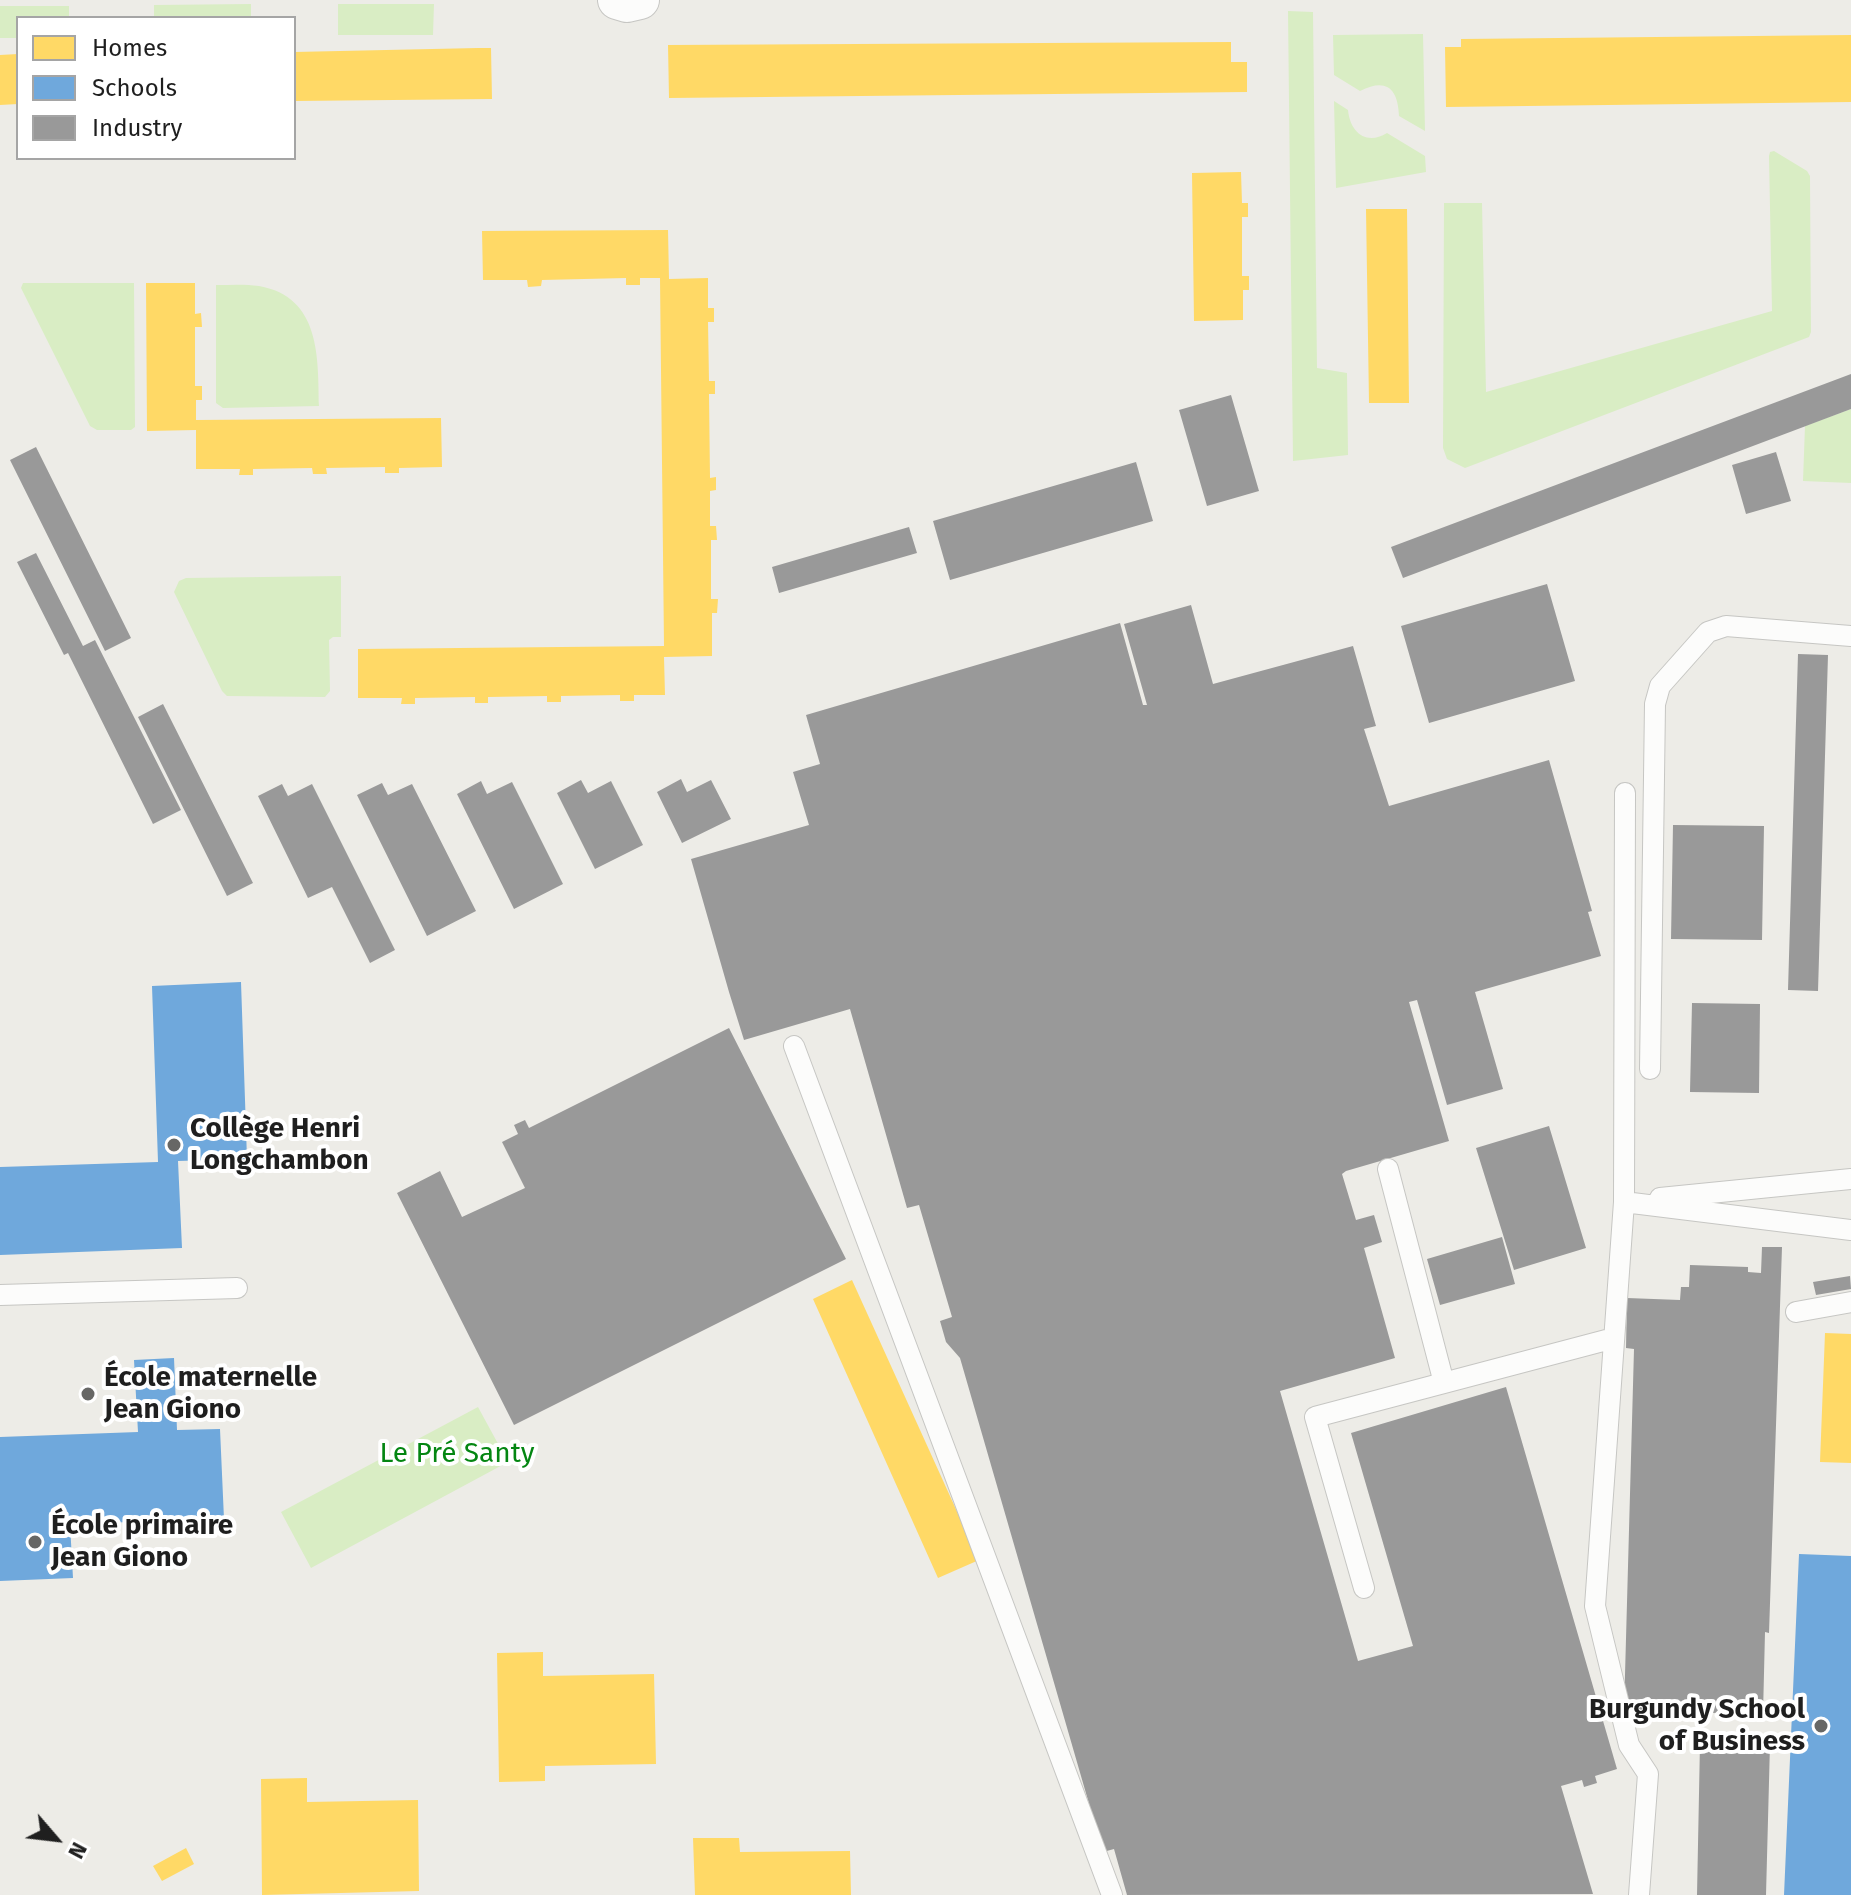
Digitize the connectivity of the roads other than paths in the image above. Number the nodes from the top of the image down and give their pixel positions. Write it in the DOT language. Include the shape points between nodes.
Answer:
graph roads {
  1 [pos="617,0"];
  2 [pos="640,0"];
  3 [pos="1851,636"];
  4 [pos="1625,793"];
  5 [pos="794,1046"];
  6 [pos="1650,1069"];
  7 [pos="1388,1169"];
  8 [pos="1851,1179"];
  9 [pos="1624,1202"];
  10 [pos="1851,1230"];
  11 [pos="237,1288"];
  12 [pos="0,1295"];
  13 [pos="1851,1302"];
  14 [pos="1796,1312"];
  15 [pos="1614,1338"];
  16 [pos="1444,1383"];
  17 [pos="1364,1588"];
  18 [pos="1112,1895"];
  19 [pos="1639,1895"];
  1 -- 2 [label="street"];
  3 -- 6 [label="lane" via="1726,626 1708,632 1660,686 1655,704"];
  4 -- 9 [label="lane"];
  5 -- 18 [label="lane"];
  7 -- 16 [label="lane"];
  8 -- 9 [label="lane"];
  9 -- 10 [label="lane"];
  9 -- 15 [label="lane"];
  11 -- 12 [label="lane"];
  13 -- 14 [label="lane"];
  15 -- 16 [label="lane"];
  15 -- 19 [label="lane" via="1595,1606 1629,1745 1648,1774"];
  16 -- 17 [label="lane" via="1315,1417"];
}
